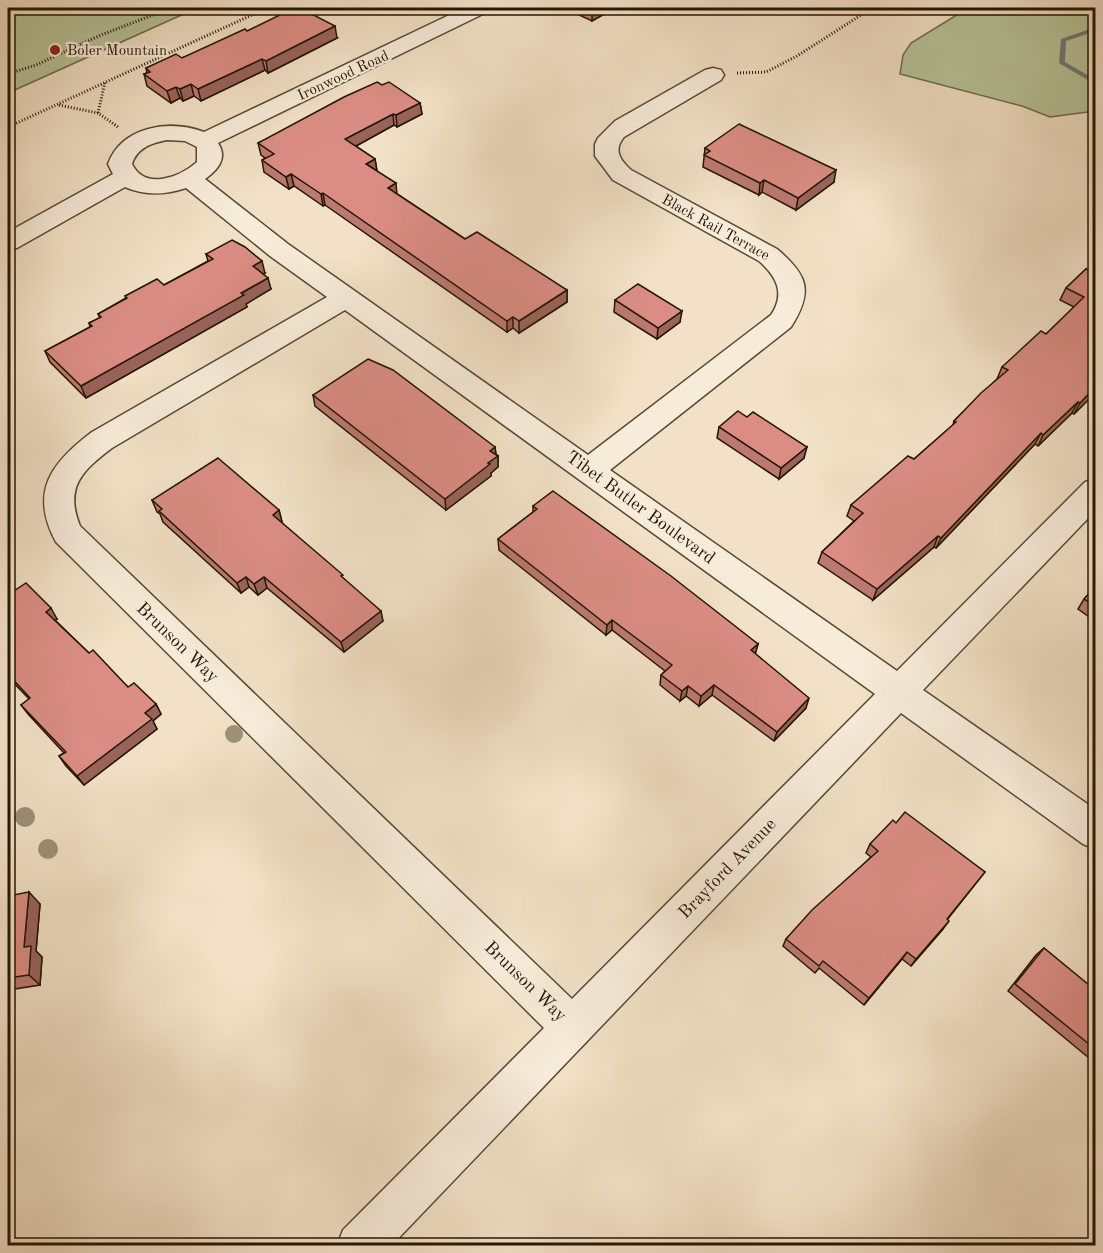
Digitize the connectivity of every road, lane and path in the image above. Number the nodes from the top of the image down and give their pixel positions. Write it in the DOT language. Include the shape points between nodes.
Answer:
graph roads {
  1 [pos="171,8"];
  2 [pos="267,8"];
  3 [pos="480,8"];
  4 [pos="872,8"];
  5 [pos="8,74"];
  6 [pos="712,75"];
  7 [pos="105,82"];
  8 [pos="57,104"];
  9 [pos="8,127"];
  10 [pos="204,141"];
  11 [pos="126,177"];
  12 [pos="190,180"];
  13 [pos="8,242"];
  14 [pos="346,298"];
  15 [pos="589,470"];
  16 [pos="1095,490"];
  17 [pos="899,691"];
  18 [pos="1095,832"];
  19 [pos="572,1027"];
  20 [pos="359,1245"];
  1 -- 5 [label="path"];
  2 -- 7 [label="path"];
  3 -- 10 [label="street, Ironwood Road"];
  4 -- 6 [label="path" via="766,72"];
  6 -- 15 [label="street, Black Rail Terrace" via="612,134 606,144 606,155 622,175 768,255 791,282 792,302 781,321"];
  7 -- 8 [label="path"];
  7 -- 8 [label="path" via="98,113"];
  8 -- 9 [label="path"];
  10 -- 11 [label="street" via="179,133 143,139 122,157"];
  10 -- 12 [label="street" via="211,150 209,164"];
  11 -- 12 [label="street" via="152,186"];
  11 -- 13 [label="street"];
  12 -- 14 [label="street, Tibet Butler Boulevard"];
  14 -- 15 [label="street, Tibet Butler Boulevard"];
  14 -- 19 [label="street, Brunson Way" via="81,455 65,474 57,495 58,515 67,533"];
  15 -- 17 [label="street, Tibet Butler Boulevard"];
  16 -- 17 [label="street, Brayford Avenue"];
  17 -- 18 [label="street, Tibet Butler Boulevard"];
  17 -- 19 [label="street, Brayford Avenue"];
  19 -- 20 [label="street, Brayford Avenue"];
}
